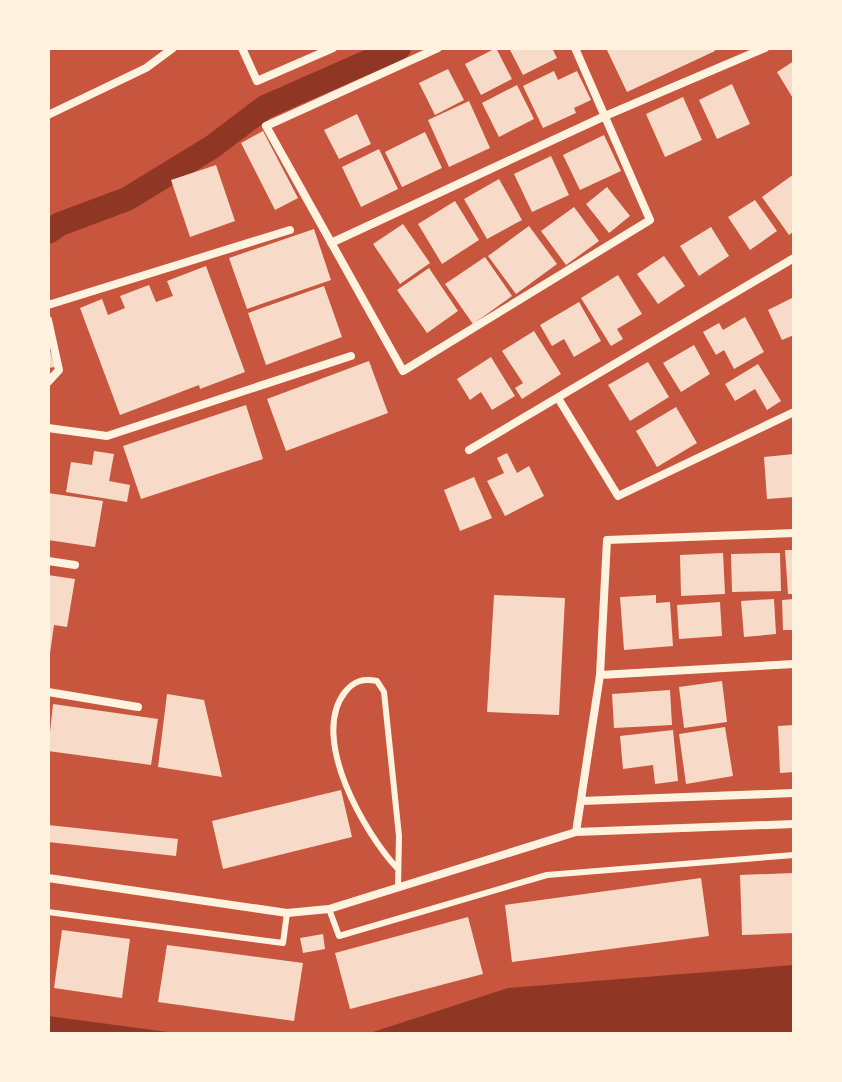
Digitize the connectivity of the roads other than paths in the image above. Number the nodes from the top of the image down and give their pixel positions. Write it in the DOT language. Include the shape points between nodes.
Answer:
graph roads {
  1 [pos="173,48"];
  2 [pos="242,48"];
  3 [pos="333,48"];
  4 [pos="438,48"];
  5 [pos="575,48"];
  6 [pos="765,48"];
  7 [pos="48,115"];
  8 [pos="605,116"];
  9 [pos="290,230"];
  10 [pos="331,243"];
  11 [pos="794,258"];
  12 [pos="48,305"];
  13 [pos="48,320"];
  14 [pos="351,356"];
  15 [pos="48,382"];
  16 [pos="558,398"];
  17 [pos="794,412"];
  18 [pos="48,428"];
  19 [pos="469,450"];
  20 [pos="794,533"];
  21 [pos="48,561"];
  22 [pos="75,565"];
  23 [pos="794,664"];
  24 [pos="600,675"];
  25 [pos="48,692"];
  26 [pos="138,707"];
  27 [pos="794,793"];
  28 [pos="581,801"];
  29 [pos="794,824"];
  30 [pos="576,832"];
  31 [pos="794,855"];
  32 [pos="398,869"];
  33 [pos="48,878"];
  34 [pos="398,887"];
  35 [pos="329,909"];
  36 [pos="48,912"];
  37 [pos="287,913"];
  1 -- 7 [label="street" via="146,68"];
  2 -- 3 [label="street" via="257,81"];
  4 -- 10 [label="street" via="266,126"];
  5 -- 8 [label="street"];
  6 -- 8 [label="street"];
  8 -- 10 [label="street"];
  8 -- 10 [label="street" via="650,220 403,371"];
  9 -- 12 [label="street"];
  11 -- 16 [label="street"];
  13 -- 15 [label="street" via="59,370"];
  14 -- 18 [label="street" via="107,436"];
  16 -- 17 [label="street" via="618,496"];
  16 -- 19 [label="street"];
  20 -- 24 [label="street" via="607,540"];
  21 -- 22 [label="street"];
  23 -- 24 [label="street"];
  24 -- 28 [label="street"];
  25 -- 26 [label="street"];
  27 -- 28 [label="street"];
  28 -- 30 [label="street"];
  29 -- 30 [label="street"];
  30 -- 34 [label="street"];
  31 -- 35 [label="lane" via="547,875 339,936"];
  32 -- 32 [label="lane" via="357,813 336,754 334,711 353,683 365,678 377,681 384,692"];
  32 -- 34 [label="lane"];
  33 -- 37 [label="street"];
  34 -- 35 [label="street"];
  35 -- 37 [label="street"];
  36 -- 37 [label="lane" via="283,943"];
}
